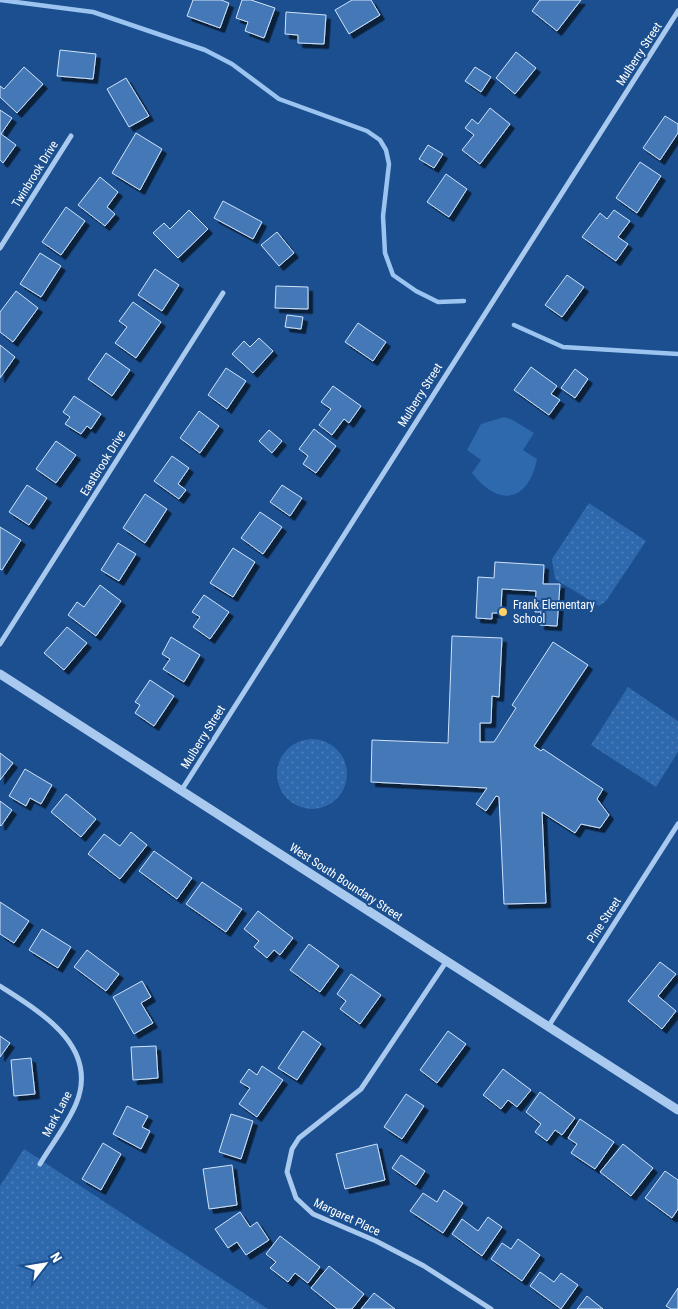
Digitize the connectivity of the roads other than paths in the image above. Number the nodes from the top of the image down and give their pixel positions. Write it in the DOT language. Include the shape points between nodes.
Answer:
graph roads {
  1 [pos="678,11"];
  2 [pos="71,136"];
  3 [pos="0,248"];
  4 [pos="223,293"];
  5 [pos="0,644"];
  6 [pos="0,674"];
  7 [pos="181,791"];
  8 [pos="678,824"];
  9 [pos="446,962"];
  10 [pos="0,986"];
  11 [pos="548,1027"];
  12 [pos="678,1110"];
  13 [pos="40,1164"];
  14 [pos="492,1309"];
  1 -- 7 [label="street, Mulberry Street"];
  2 -- 3 [label="street, Twinbrook Drive"];
  4 -- 5 [label="street, Eastbrook Drive"];
  6 -- 7 [label="street, West South Boundary Street"];
  7 -- 9 [label="street, West South Boundary Street"];
  8 -- 11 [label="street, Pine Street"];
  9 -- 11 [label="street, West South Boundary Street"];
  9 -- 14 [label="street, Margaret Place" via="360,1089 300,1138 292,1149 287,1172 296,1198 313,1214 424,1266"];
  10 -- 13 [label="street, Mark Lane" via="38,1010 59,1029 72,1047 80,1069 76,1104"];
  11 -- 12 [label="street, West South Boundary Street"];
}
